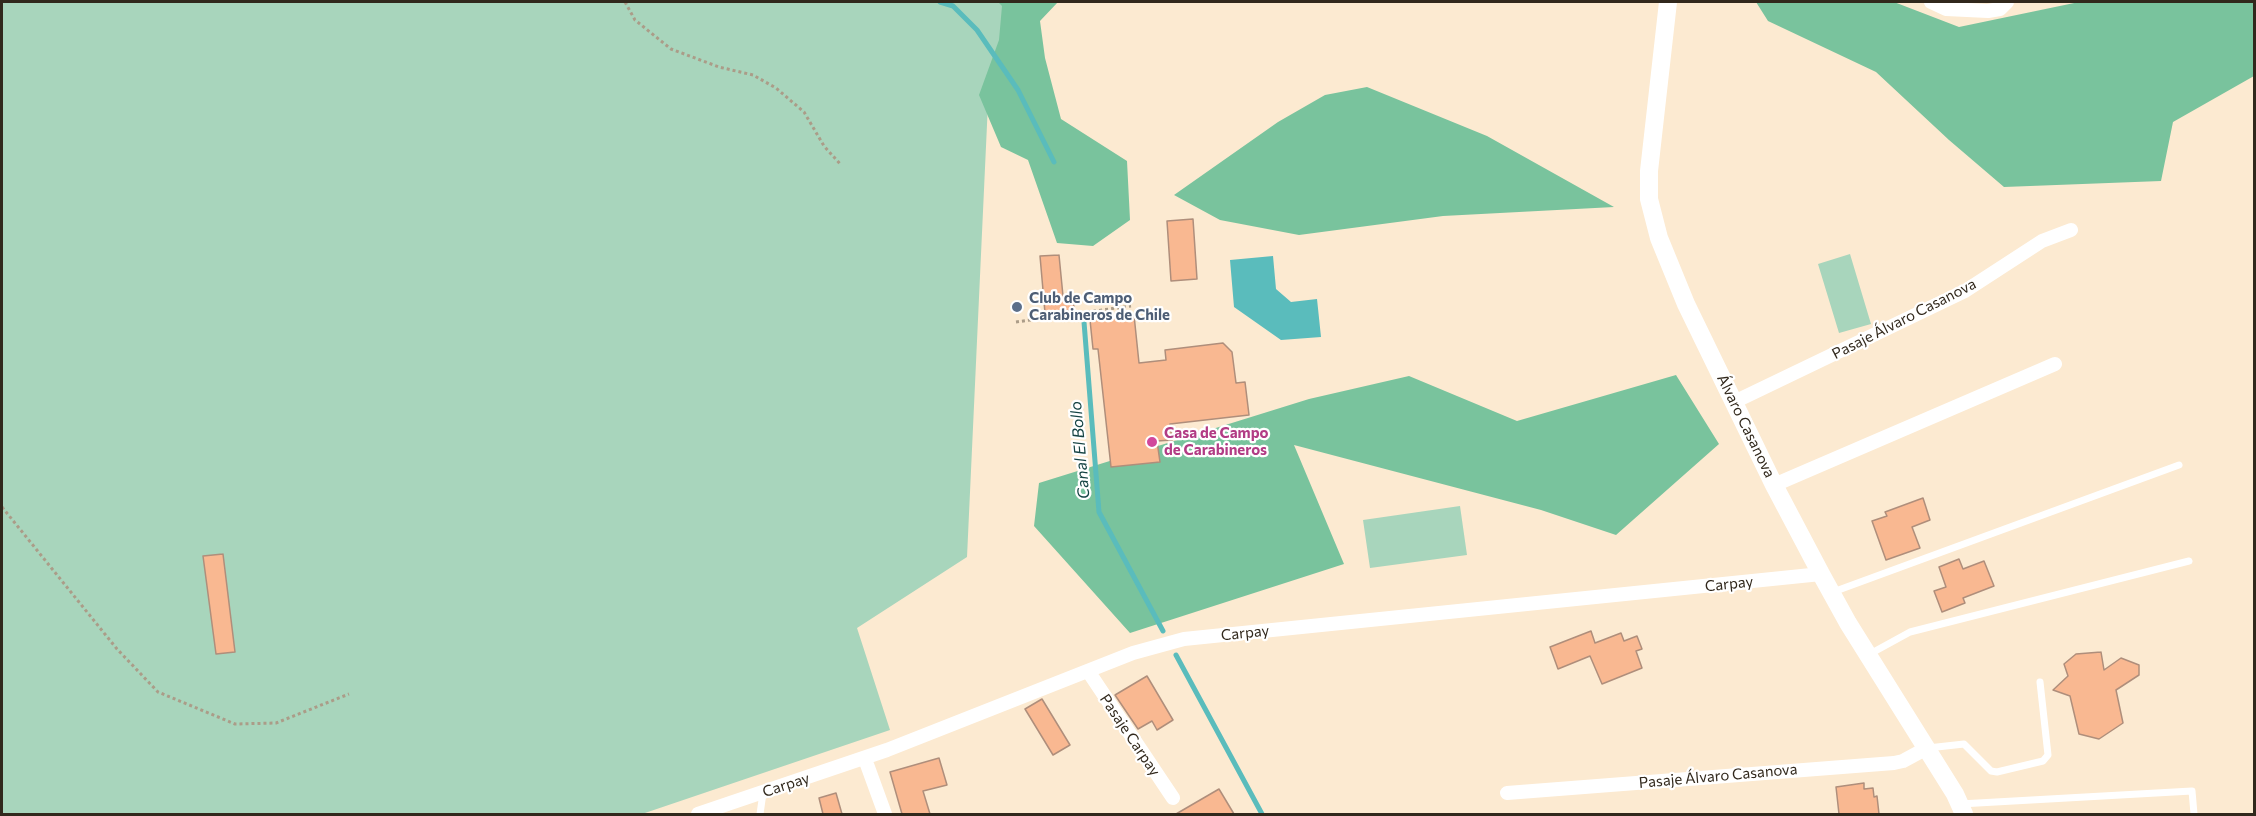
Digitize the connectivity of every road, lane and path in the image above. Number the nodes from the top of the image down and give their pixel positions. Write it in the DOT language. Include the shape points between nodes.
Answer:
graph roads {
  1 [pos="625,2"];
  2 [pos="1668,2"];
  3 [pos="1931,2"];
  4 [pos="2007,2"];
  5 [pos="841,165"];
  6 [pos="2071,230"];
  7 [pos="1131,306"];
  8 [pos="1016,322"];
  9 [pos="2055,364"];
  10 [pos="1734,402"];
  11 [pos="2180,465"];
  12 [pos="1774,485"];
  13 [pos="2,507"];
  14 [pos="2189,561"];
  15 [pos="1821,574"];
  16 [pos="1831,593"];
  17 [pos="1868,655"];
  18 [pos="1088,671"];
  19 [pos="2040,682"];
  20 [pos="349,694"];
  21 [pos="1926,748"];
  22 [pos="865,759"];
  23 [pos="763,793"];
  24 [pos="1507,793"];
  25 [pos="1173,798"];
  26 [pos="1962,809"];
  27 [pos="698,814"];
  28 [pos="760,814"];
  29 [pos="885,814"];
  30 [pos="2194,814"];
  1 -- 5 [label="path" via="635,20 671,49 753,75 776,88 804,112 824,146"];
  2 -- 10 [label="street, Álvaro Casanova" via="1649,199 1677,282"];
  3 -- 4 [label="street" via="1946,9 1988,11 2000,9"];
  6 -- 10 [label="street, Pasaje Álvaro Casanova" via="2042,241 1965,291"];
  7 -- 8 [label="path"];
  9 -- 12 [label="street"];
  10 -- 12 [label="street, Álvaro Casanova"];
  11 -- 16 [label="lane"];
  12 -- 15 [label="street, Álvaro Casanova"];
  13 -- 20 [label="path" via="117,649 158,693 235,724 276,723"];
  14 -- 17 [label="lane" via="1910,632"];
  15 -- 16 [label="street, Álvaro Casanova"];
  15 -- 18 [label="street, Carpay" via="1184,639"];
  16 -- 17 [label="street, Álvaro Casanova"];
  17 -- 21 [label="street, Álvaro Casanova"];
  18 -- 22 [label="street, Carpay"];
  18 -- 25 [label="street, Pasaje Carpay"];
  19 -- 21 [label="lane" via="2048,755 2038,764 1997,772 1991,771 1964,744"];
  21 -- 24 [label="street, Pasaje Álvaro Casanova" via="1894,763"];
  21 -- 26 [label="street, Álvaro Casanova"];
  22 -- 23 [label="street, Carpay"];
  22 -- 29 [label="street"];
  23 -- 27 [label="street, Carpay"];
  23 -- 28 [label="lane"];
  26 -- 30 [label="lane" via="2193,791"];
}
